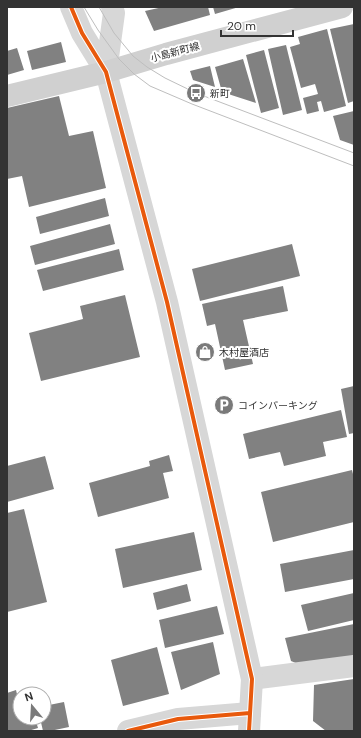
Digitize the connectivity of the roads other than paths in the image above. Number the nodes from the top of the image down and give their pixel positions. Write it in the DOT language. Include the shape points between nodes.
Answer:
graph roads {
  1 [pos="70,7"];
  2 [pos="112,7"];
  3 [pos="342,7"];
  4 [pos="106,72"];
  5 [pos="7,96"];
  6 [pos="354,666"];
  7 [pos="252,679"];
  8 [pos="249,722"];
  9 [pos="128,731"];
  1 -- 4 [label="street" via="82,33"];
  2 -- 4 [label="street" via="114,13"];
  3 -- 4 [label="main road, 小島新町線"];
  4 -- 5 [label="main road, 小島新町線"];
  4 -- 7 [label="street" via="167,302"];
  6 -- 7 [label="street"];
  7 -- 8 [label="street"];
  8 -- 9 [label="street" via="178,719"];
}
